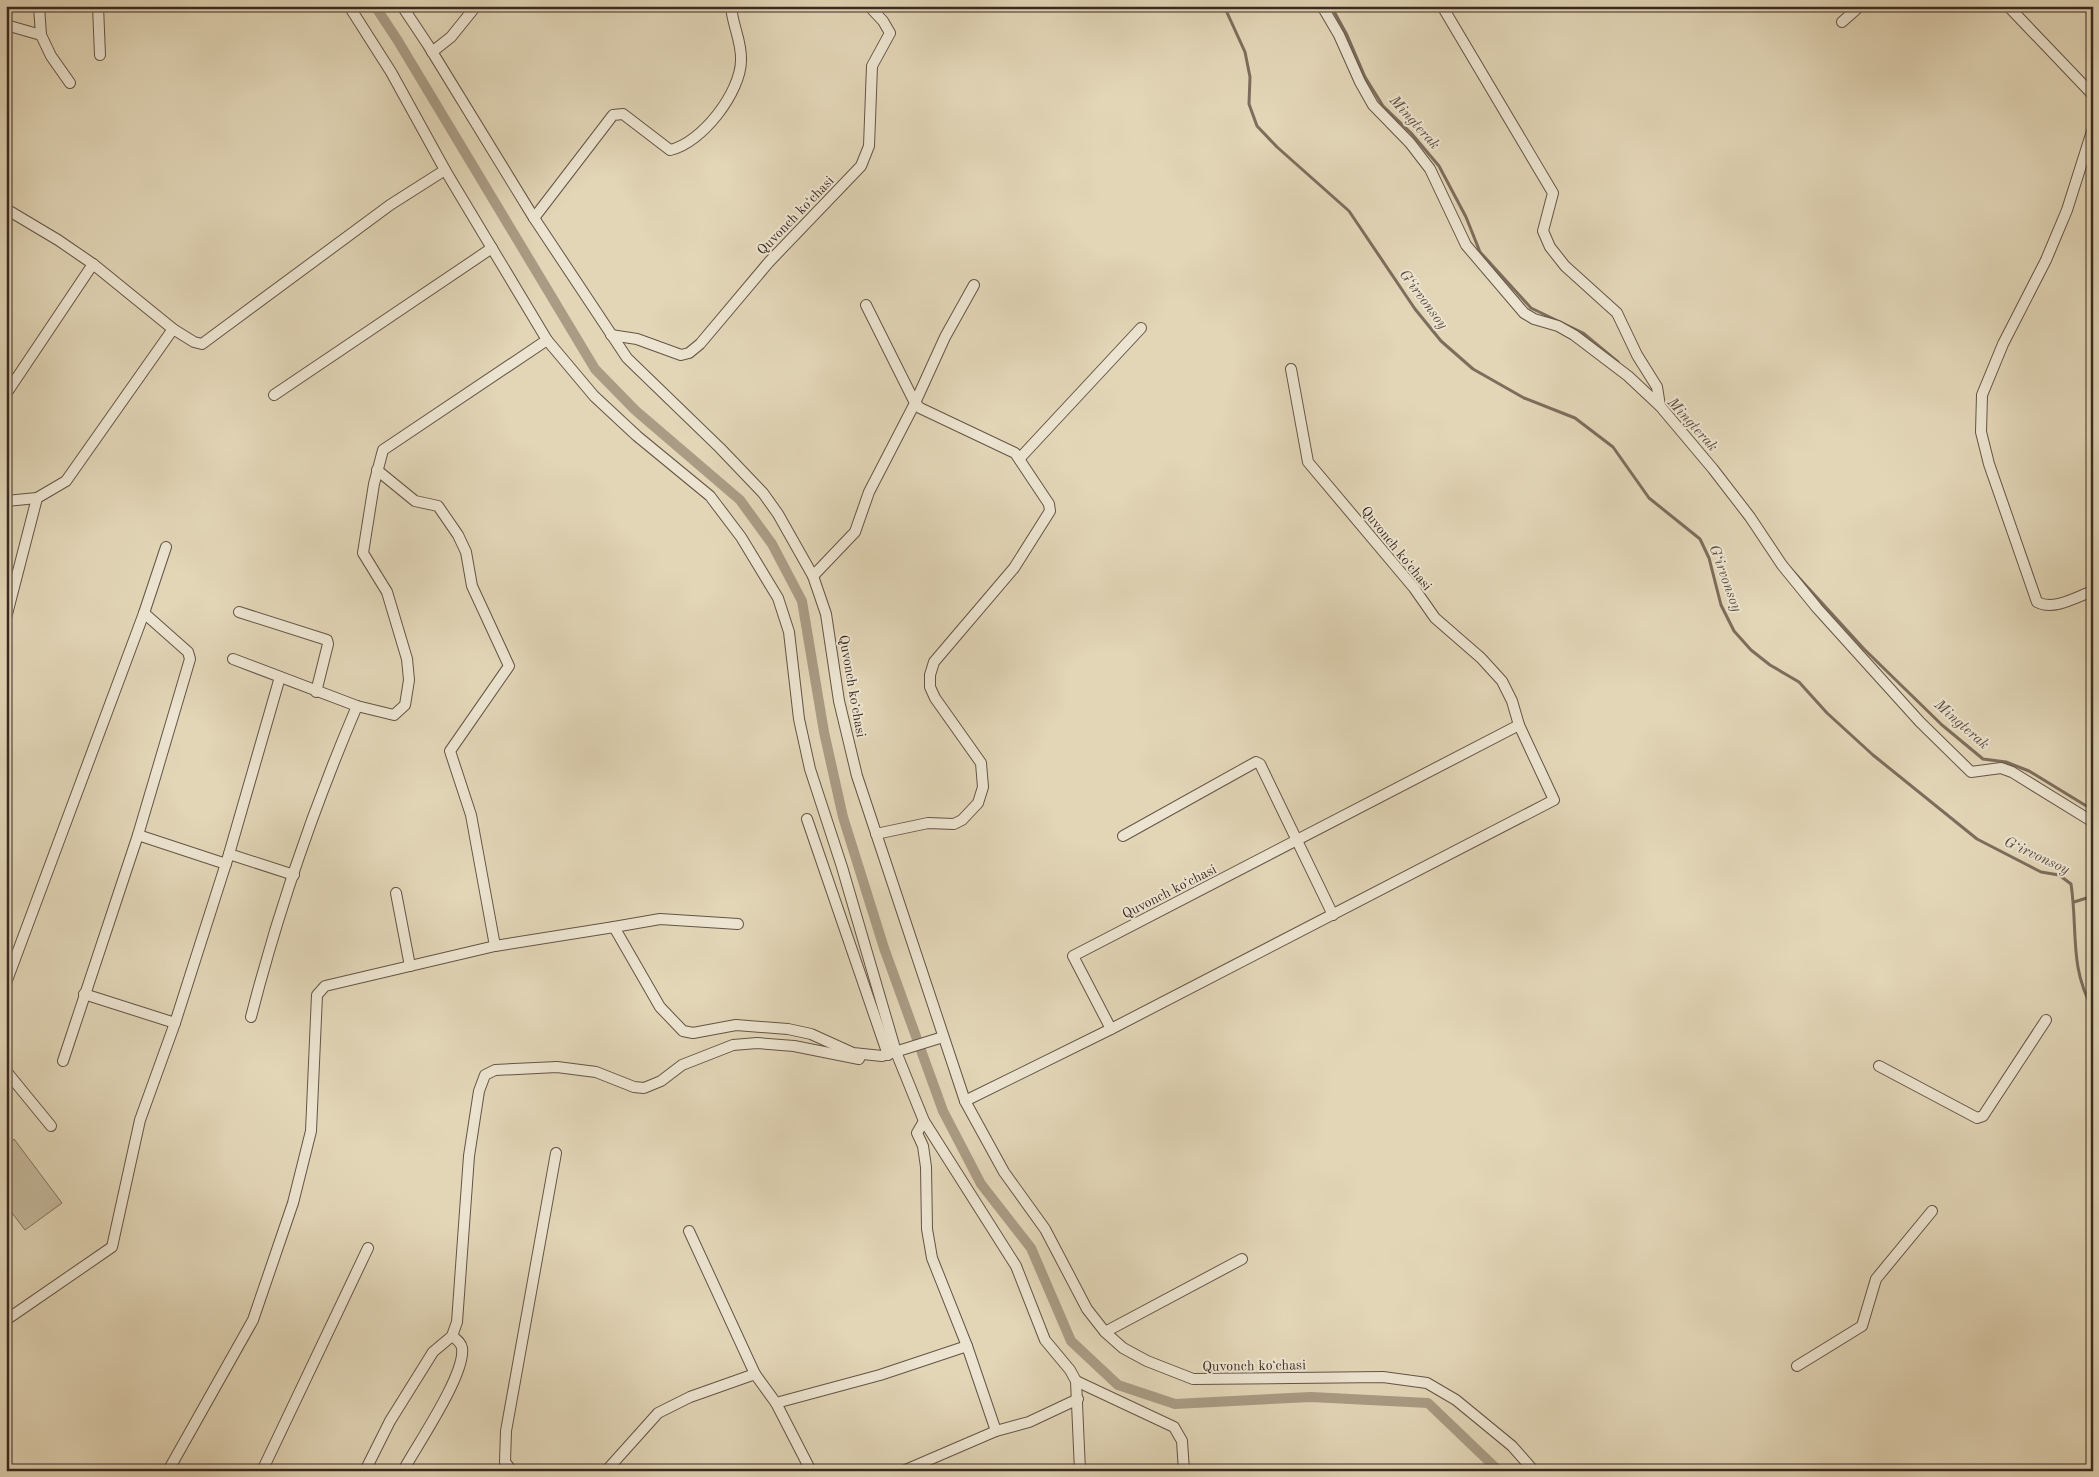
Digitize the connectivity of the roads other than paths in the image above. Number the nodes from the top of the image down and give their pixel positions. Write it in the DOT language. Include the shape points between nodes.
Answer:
graph roads {
  1 [pos="39,6"];
  2 [pos="98,6"];
  3 [pos="349,6"];
  4 [pos="402,6"];
  5 [pos="476,6"];
  6 [pos="731,6"];
  7 [pos="869,6"];
  8 [pos="1322,6"];
  9 [pos="1442,6"];
  10 [pos="1860,6"];
  11 [pos="2008,6"];
  12 [pos="1842,22"];
  13 [pos="6,25"];
  14 [pos="41,35"];
  15 [pos="432,52"];
  16 [pos="100,55"];
  17 [pos="70,83"];
  18 [pos="2093,95"];
  19 [pos="2093,128"];
  20 [pos="445,170"];
  21 [pos="6,209"];
  22 [pos="534,218"];
  23 [pos="492,248"];
  24 [pos="93,264"];
  25 [pos="974,285"];
  26 [pos="866,306"];
  27 [pos="1142,328"];
  28 [pos="173,329"];
  29 [pos="611,335"];
  30 [pos="547,340"];
  31 [pos="1291,369"];
  32 [pos="6,394"];
  33 [pos="274,395"];
  34 [pos="914,403"];
  35 [pos="1660,406"];
  36 [pos="1020,458"];
  37 [pos="377,470"];
  38 [pos="37,498"];
  39 [pos="6,501"];
  40 [pos="166,547"];
  41 [pos="813,576"];
  42 [pos="2093,591"];
  43 [pos="239,612"];
  44 [pos="144,613"];
  45 [pos="6,618"];
  46 [pos="233,659"];
  47 [pos="280,676"];
  48 [pos="316,692"];
  49 [pos="357,706"];
  50 [pos="1519,725"];
  51 [pos="807,819"];
  52 [pos="2093,822"];
  53 [pos="876,834"];
  54 [pos="138,835"];
  55 [pos="1123,836"];
  56 [pos="1297,840"];
  57 [pos="227,859"];
  58 [pos="294,875"];
  59 [pos="396,893"];
  60 [pos="1333,915"];
  61 [pos="738,924"];
  62 [pos="614,927"];
  63 [pos="495,946"];
  64 [pos="410,966"];
  65 [pos="6,983"];
  66 [pos="84,994"];
  67 [pos="251,1017"];
  68 [pos="2046,1020"];
  69 [pos="175,1023"];
  70 [pos="1111,1029"];
  71 [pos="943,1037"];
  72 [pos="889,1054"];
  73 [pos="63,1061"];
  74 [pos="1879,1066"];
  75 [pos="6,1071"];
  76 [pos="965,1100"];
  77 [pos="924,1121"];
  78 [pos="51,1126"];
  79 [pos="556,1153"];
  80 [pos="1932,1211"];
  81 [pos="689,1231"];
  82 [pos="368,1248"];
  83 [pos="1242,1259"];
  84 [pos="6,1320"];
  85 [pos="1105,1332"];
  86 [pos="452,1336"];
  87 [pos="967,1346"];
  88 [pos="1797,1366"];
  89 [pos="755,1374"];
  90 [pos="1076,1381"];
  91 [pos="1078,1399"];
  92 [pos="776,1403"];
  93 [pos="996,1431"];
  94 [pos="168,1471"];
  95 [pos="262,1471"];
  96 [pos="365,1471"];
  97 [pos="403,1471"];
  98 [pos="512,1471"];
  99 [pos="606,1471"];
  100 [pos="811,1471"];
  101 [pos="902,1471"];
  102 [pos="1080,1471"];
  103 [pos="1184,1471"];
  104 [pos="1534,1471"];
  1 -- 14 [label="street"];
  2 -- 16 [label="street"];
  3 -- 20 [label="street" via="391,72"];
  4 -- 15 [label="street, Quvonch koʻchasi"];
  5 -- 15 [label="street" via="451,37"];
  6 -- 22 [label="street" via="742,59 732,92 718,114 687,143 670,150 622,114 612,115"];
  7 -- 29 [label="street, Quvonch koʻchasi" via="890,33 872,66 869,146 862,166 769,262 689,353 681,355 636,339"];
  8 -- 35 [label="street" via="1340,35 1373,105 1410,142 1430,169 1466,245 1485,269 1524,312 1534,319 1558,326 1589,346"];
  9 -- 35 [label="street" via="1553,193 1543,231 1550,247 1578,279 1617,313 1637,356 1657,387"];
  10 -- 12 [label="street"];
  11 -- 18 [label="street"];
  13 -- 14 [label="street"];
  14 -- 17 [label="street"];
  15 -- 22 [label="street, Quvonch koʻchasi"];
  19 -- 42 [label="street" via="2070,201 2046,260 1985,383 1980,411 1989,464 2037,602 2054,605"];
  20 -- 23 [label="street"];
  20 -- 28 [label="street" via="390,205 202,344"];
  21 -- 24 [label="street"];
  22 -- 29 [label="street, Quvonch koʻchasi"];
  23 -- 30 [label="street"];
  23 -- 33 [label="street"];
  24 -- 28 [label="street"];
  24 -- 32 [label="street"];
  25 -- 34 [label="street"];
  26 -- 34 [label="street"];
  27 -- 36 [label="street"];
  28 -- 38 [label="street" via="66,482"];
  29 -- 41 [label="street, Quvonch koʻchasi" via="627,358 763,493"];
  30 -- 37 [label="street" via="383,450"];
  30 -- 72 [label="street" via="594,396 710,496 741,537 778,598 789,632 799,719 810,769 842,867"];
  31 -- 50 [label="street, Quvonch koʻchasi" via="1308,462 1414,588 1435,618 1502,681"];
  34 -- 36 [label="street"];
  34 -- 41 [label="street" via="869,492 855,532"];
  35 -- 52 [label="street" via="1713,469 1817,608 1920,722 1971,772 2001,768 2012,772"];
  36 -- 53 [label="street" via="1049,504 1050,511 1014,568 940,652 930,675 930,687 935,698 980,763 983,787 978,803 954,824 928,823"];
  37 -- 49 [label="street" via="363,553 386,592 407,659 409,680 405,705 394,715"];
  37 -- 63 [label="street" via="415,501 438,506 458,535 466,552 472,586 509,666 450,751 471,816"];
  38 -- 39 [label="street"];
  38 -- 45 [label="street"];
  40 -- 44 [label="street"];
  41 -- 53 [label="street, Quvonch koʻchasi" via="826,614 839,701 857,776"];
  43 -- 48 [label="street" via="327,640"];
  44 -- 54 [label="street" via="188,652 190,659"];
  44 -- 65 [label="street"];
  46 -- 47 [label="street"];
  47 -- 48 [label="street"];
  47 -- 57 [label="street"];
  48 -- 49 [label="street"];
  49 -- 58 [label="street" via="326,778"];
  50 -- 56 [label="street, Quvonch koʻchasi"];
  50 -- 60 [label="street, Quvonch koʻchasi" via="1554,800"];
  51 -- 72 [label="street"];
  53 -- 71 [label="street, Quvonch koʻchasi"];
  54 -- 57 [label="street"];
  54 -- 66 [label="street"];
  55 -- 56 [label="street" via="1256,762 1260,764"];
  56 -- 60 [label="street"];
  56 -- 70 [label="street, Quvonch koʻchasi" via="1073,956"];
  57 -- 58 [label="street"];
  57 -- 69 [label="street"];
  58 -- 67 [label="street"];
  59 -- 64 [label="street"];
  60 -- 70 [label="street, Quvonch koʻchasi"];
  61 -- 62 [label="street" via="660,919"];
  62 -- 63 [label="street"];
  62 -- 72 [label="street" via="660,1007 683,1032 736,1024 779,1028 811,1034 853,1052"];
  63 -- 64 [label="street"];
  64 -- 94 [label="street" via="325,986 317,995 311,1131 293,1202 253,1320"];
  66 -- 69 [label="street"];
  66 -- 73 [label="street"];
  68 -- 74 [label="street" via="1983,1116 1977,1118"];
  69 -- 84 [label="street" via="140,1120 112,1247"];
  70 -- 76 [label="street, Quvonch koʻchasi"];
  71 -- 72 [label="street"];
  71 -- 76 [label="street, Quvonch koʻchasi"];
  72 -- 77 [label="street"];
  72 -- 86 [label="street" via="871,1059 848,1058 794,1046 733,1045 682,1065 661,1081 644,1088 596,1072 557,1068 495,1070 485,1075 479,1091 470,1156 457,1322"];
  75 -- 78 [label="street"];
  76 -- 85 [label="street, Quvonch koʻchasi" via="1004,1172 1045,1229 1087,1309"];
  77 -- 87 [label="street" via="917,1133 926,1167 928,1240"];
  77 -- 90 [label="street" via="1016,1266 1044,1340"];
  79 -- 98 [label="street" via="506,1431 505,1462"];
  80 -- 88 [label="street" via="1876,1279 1862,1326"];
  81 -- 89 [label="street"];
  82 -- 95 [label="street"];
  83 -- 85 [label="street"];
  85 -- 104 [label="street, Quvonch koʻchasi" via="1139,1357 1193,1379 1384,1376 1426,1383 1456,1400 1512,1446"];
  86 -- 96 [label="street" via="433,1352 390,1422"];
  86 -- 97 [label="street" via="462,1349 461,1362 454,1381"];
  87 -- 92 [label="street" via="863,1380"];
  87 -- 93 [label="street"];
  89 -- 92 [label="street"];
  89 -- 99 [label="street" via="690,1397 658,1413"];
  90 -- 91 [label="street"];
  90 -- 103 [label="street" via="1174,1427 1182,1441"];
  91 -- 93 [label="street" via="1029,1422"];
  91 -- 102 [label="street"];
  92 -- 100 [label="street"];
  93 -- 101 [label="street"];
}
